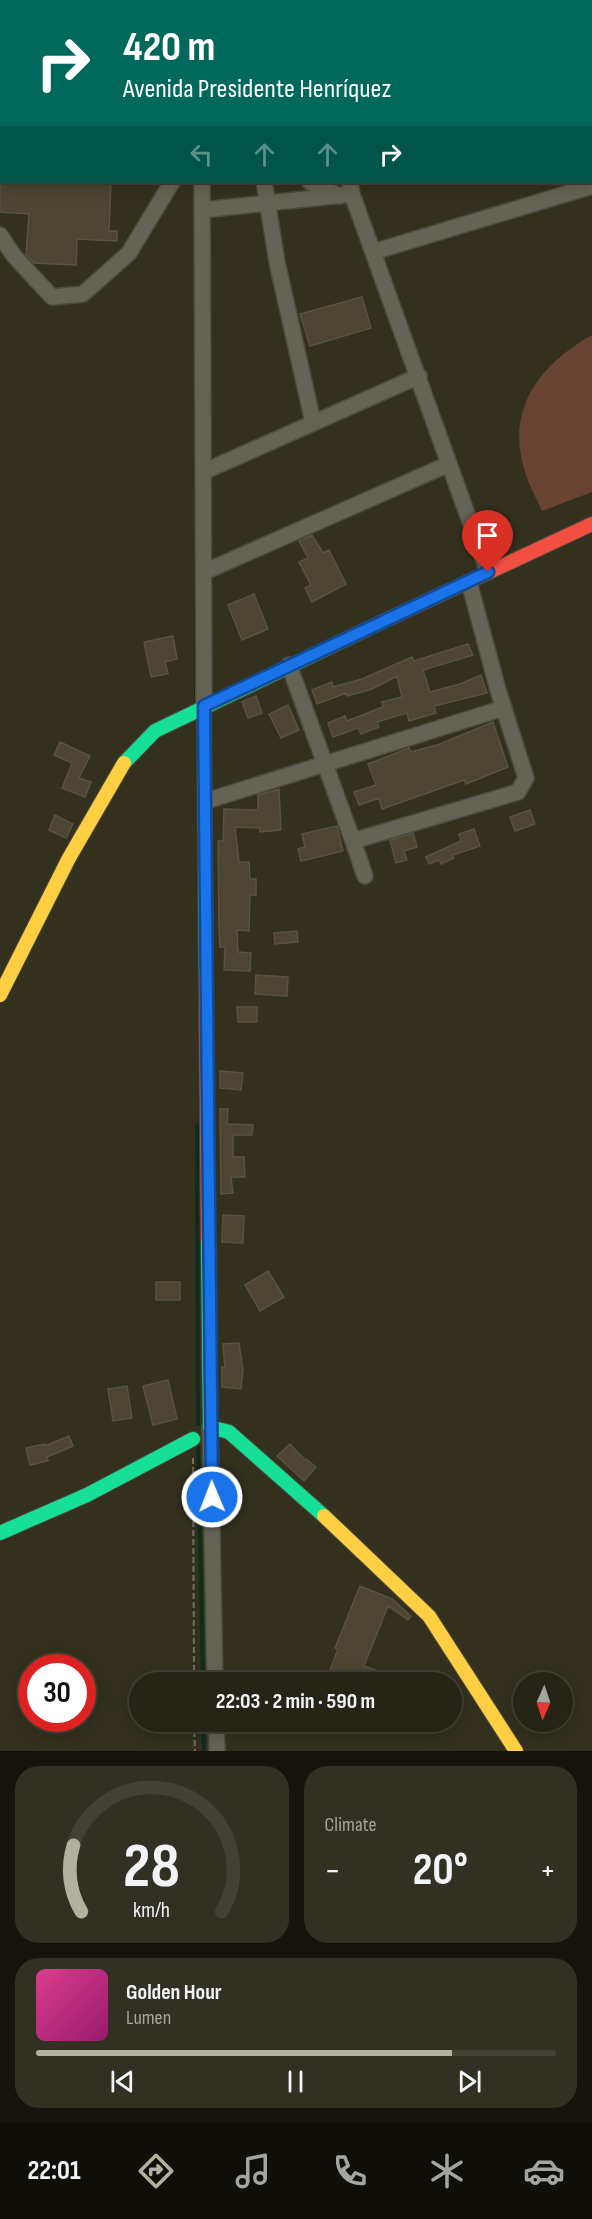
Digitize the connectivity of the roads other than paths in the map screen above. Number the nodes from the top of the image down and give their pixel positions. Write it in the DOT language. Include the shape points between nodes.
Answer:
graph roads {
  1 [pos="171,183"];
  2 [pos="202,183"];
  3 [pos="264,183"];
  4 [pos="315,183"];
  5 [pos="592,186"];
  6 [pos="347,190"];
  7 [pos="267,204"];
  8 [pos="202,210"];
  9 [pos="0,235"];
  10 [pos="373,252"];
  11 [pos="419,376"];
  12 [pos="313,422"];
  13 [pos="449,464"];
  14 [pos="204,472"];
  15 [pos="592,524"];
  16 [pos="204,572"];
  17 [pos="488,572"];
  18 [pos="469,582"];
  19 [pos="289,665"];
  20 [pos="204,706"];
  21 [pos="504,708"];
  22 [pos="326,763"];
  23 [pos="206,801"];
  24 [pos="353,841"];
  25 [pos="365,876"];
  26 [pos="0,995"];
  27 [pos="210,1427"];
  28 [pos="193,1439"];
  29 [pos="0,1533"];
  30 [pos="215,1672"];
  31 [pos="216,1732"];
  32 [pos="216,1751"];
  33 [pos="516,1751"];
  1 -- 9 [label="street" via="129,253 83,294 52,297"];
  2 -- 8 [label="street"];
  3 -- 7 [label="street"];
  4 -- 6 [label="street"];
  5 -- 10 [label="street"];
  6 -- 7 [label="street"];
  6 -- 10 [label="street"];
  7 -- 8 [label="street"];
  7 -- 12 [label="street"];
  8 -- 14 [label="street"];
  10 -- 11 [label="street"];
  11 -- 12 [label="street"];
  11 -- 13 [label="street"];
  12 -- 14 [label="street"];
  13 -- 16 [label="street"];
  13 -- 17 [label="street"];
  14 -- 16 [label="street"];
  15 -- 17 [label="street"];
  16 -- 20 [label="street"];
  17 -- 18 [label="street"];
  18 -- 19 [label="street"];
  18 -- 21 [label="street"];
  19 -- 20 [label="street"];
  19 -- 22 [label="street"];
  20 -- 23 [label="street"];
  20 -- 26 [label="street" via="155,731 124,763 69,858"];
  21 -- 22 [label="street"];
  21 -- 24 [label="street" via="526,778 518,792"];
  22 -- 23 [label="street"];
  22 -- 24 [label="street"];
  23 -- 27 [label="street"];
  24 -- 25 [label="street"];
  27 -- 28 [label="street"];
  27 -- 30 [label="street"];
  27 -- 33 [label="street" via="229,1432 429,1616"];
  28 -- 29 [label="street" via="87,1495"];
  31 -- 32 [label="street"];
}
